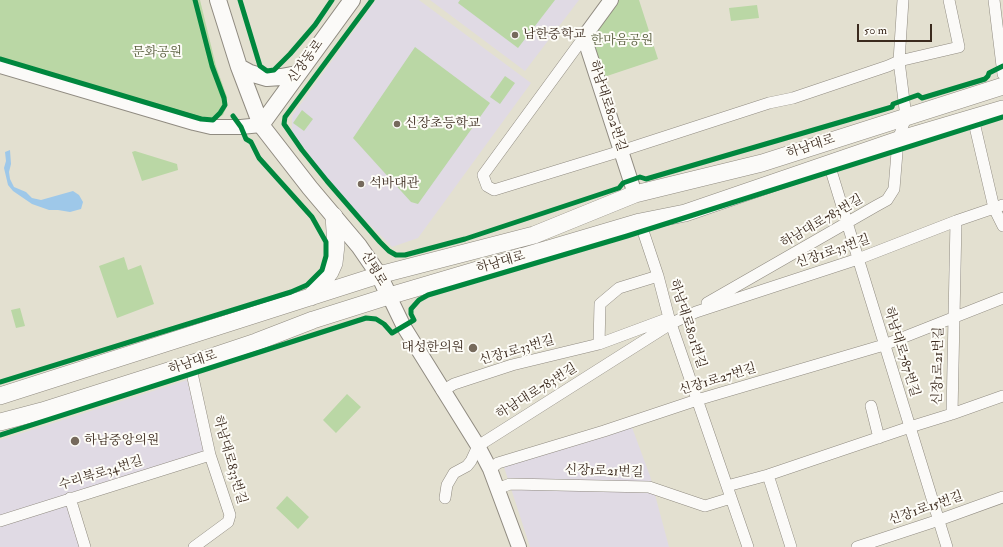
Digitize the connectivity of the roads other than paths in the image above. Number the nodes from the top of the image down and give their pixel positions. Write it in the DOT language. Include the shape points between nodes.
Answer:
graph roads {
  1 [pos="218,0"];
  2 [pos="352,0"];
  3 [pos="610,0"];
  4 [pos="903,0"];
  5 [pos="949,0"];
  6 [pos="994,0"];
  7 [pos="584,37"];
  8 [pos="899,61"];
  9 [pos="0,66"];
  10 [pos="239,67"];
  11 [pos="297,74"];
  12 [pos="1003,74"];
  13 [pos="1003,86"];
  14 [pos="1003,108"];
  15 [pos="906,117"];
  16 [pos="973,118"];
  17 [pos="261,125"];
  18 [pos="898,140"];
  19 [pos="621,151"];
  20 [pos="829,164"];
  21 [pos="636,194"];
  22 [pos="998,206"];
  23 [pos="334,216"];
  24 [pos="956,221"];
  25 [pos="640,222"];
  26 [pos="847,224"];
  27 [pos="1003,226"];
  28 [pos="858,259"];
  29 [pos="379,276"];
  30 [pos="658,276"];
  31 [pos="389,296"];
  32 [pos="311,297"];
  33 [pos="1003,298"];
  34 [pos="696,312"];
  35 [pos="955,318"];
  36 [pos="670,320"];
  37 [pos="599,344"];
  38 [pos="884,344"];
  39 [pos="190,364"];
  40 [pos="442,391"];
  41 [pos="0,396"];
  42 [pos="1003,396"];
  43 [pos="697,400"];
  44 [pos="871,406"];
  45 [pos="952,414"];
  46 [pos="0,422"];
  47 [pos="910,427"];
  48 [pos="879,438"];
  49 [pos="478,446"];
  50 [pos="210,455"];
  51 [pos="490,469"];
  52 [pos="768,475"];
  53 [pos="727,486"];
  54 [pos="497,488"];
  55 [pos="1003,497"];
  56 [pos="70,498"];
  57 [pos="445,498"];
  58 [pos="731,498"];
  59 [pos="939,520"];
  60 [pos="0,521"];
  61 [pos="85,547"];
  62 [pos="194,547"];
  63 [pos="519,547"];
  64 [pos="748,547"];
  65 [pos="791,547"];
  66 [pos="857,547"];
  67 [pos="947,547"];
  1 -- 10 [label="main road, 신평로"];
  2 -- 11 [label="main road, 신장동로"];
  3 -- 7 [label="street"];
  4 -- 8 [label="street"];
  5 -- 8 [label="street" via="959,47"];
  6 -- 12 [label="street"];
  7 -- 19 [label="street, 하남대로802번길"];
  7 -- 19 [label="street" via="483,175 487,186 494,190"];
  8 -- 15 [label="street"];
  8 -- 19 [label="street" via="793,98 770,102"];
  9 -- 17 [label="street" via="194,123 218,127"];
  10 -- 11 [label="main road" via="267,78"];
  10 -- 17 [label="main road, 신평로"];
  11 -- 17 [label="main road, 신장동로"];
  13 -- 15 [label="main road, 하남대로"];
  14 -- 16 [label="main road, 하남대로"];
  15 -- 18 [label="street, 하남대로783번길"];
  15 -- 21 [label="main road, 하남대로" via="762,163"];
  16 -- 18 [label="main road, 하남대로"];
  16 -- 22 [label="street"];
  17 -- 23 [label="main road, 신평로"];
  18 -- 20 [label="main road, 하남대로"];
  18 -- 26 [label="street, 하남대로783번길" via="894,190 887,200"];
  19 -- 21 [label="street, 하남대로802번길"];
  20 -- 25 [label="main road, 하남대로" via="685,213"];
  20 -- 26 [label="street, 하남대로787번길"];
  21 -- 29 [label="main road, 하남대로" via="534,235"];
  22 -- 24 [label="street, 신장1로33번길"];
  22 -- 27 [label="street"];
  23 -- 29 [label="main road, 신평로"];
  23 -- 32 [label="main road" via="334,263"];
  24 -- 28 [label="street, 신장1로33번길"];
  24 -- 35 [label="street"];
  25 -- 30 [label="street, 하남대로801번길"];
  25 -- 31 [label="main road, 하남대로"];
  26 -- 28 [label="street, 하남대로787번길"];
  26 -- 34 [label="street, 하남대로783번길" via="704,305"];
  28 -- 34 [label="street, 신장1로33번길"];
  28 -- 38 [label="street, 하남대로787번길"];
  29 -- 31 [label="main road, 신평로"];
  29 -- 32 [label="main road, 하남대로"];
  30 -- 36 [label="street, 하남대로801번길"];
  30 -- 37 [label="street" via="619,288 600,304"];
  31 -- 39 [label="main road, 하남대로" via="301,323 256,342"];
  31 -- 40 [label="street, 신평로" via="404,327"];
  32 -- 41 [label="main road, 하남대로"];
  33 -- 35 [label="street, 신장1로27번길"];
  34 -- 36 [label="street, 신장1로33번길"];
  35 -- 38 [label="street, 신장1로27번길"];
  35 -- 45 [label="street, 신장1로21번길"];
  36 -- 37 [label="street, 신장1로33번길"];
  36 -- 43 [label="street, 하남대로801번길"];
  36 -- 49 [label="street, 하남대로783번길"];
  37 -- 40 [label="street, 신장1로33번길" via="512,365 454,384"];
  38 -- 43 [label="street, 신장1로27번길"];
  38 -- 47 [label="street, 하남대로787번길"];
  39 -- 46 [label="main road, 하남대로"];
  39 -- 50 [label="street, 하남대로833번길"];
  40 -- 49 [label="street, 신평로"];
  42 -- 45 [label="street, 신장1로21번길"];
  43 -- 51 [label="street, 신장1로27번길" via="498,463"];
  43 -- 53 [label="street, 하남대로801번길"];
  44 -- 48 [label="street"];
  45 -- 47 [label="street, 신장1로21번길"];
  47 -- 48 [label="street, 신장1로21번길"];
  47 -- 59 [label="street, 하남대로787번길"];
  48 -- 52 [label="street, 신장1로21번길"];
  49 -- 51 [label="street, 신평로"];
  49 -- 57 [label="street" via="472,461 454,473 447,485"];
  50 -- 56 [label="street, 수리북로34번길"];
  50 -- 62 [label="street, 하남대로833번길" via="230,515 228,522"];
  51 -- 54 [label="street, 신평로"];
  52 -- 53 [label="street, 신장1로21번길"];
  52 -- 65 [label="street"];
  53 -- 58 [label="street, 하남대로801번길"];
  54 -- 58 [label="street, 신장1로21번길" via="510,484 649,487 705,506"];
  54 -- 63 [label="street, 신평로"];
  55 -- 59 [label="street, 신장1로15번길"];
  56 -- 60 [label="street, 수리북로34번길"];
  56 -- 61 [label="street"];
  58 -- 64 [label="street, 하남대로801번길"];
  59 -- 66 [label="street, 신장1로15번길"];
  59 -- 67 [label="street, 하남대로787번길"];
}
